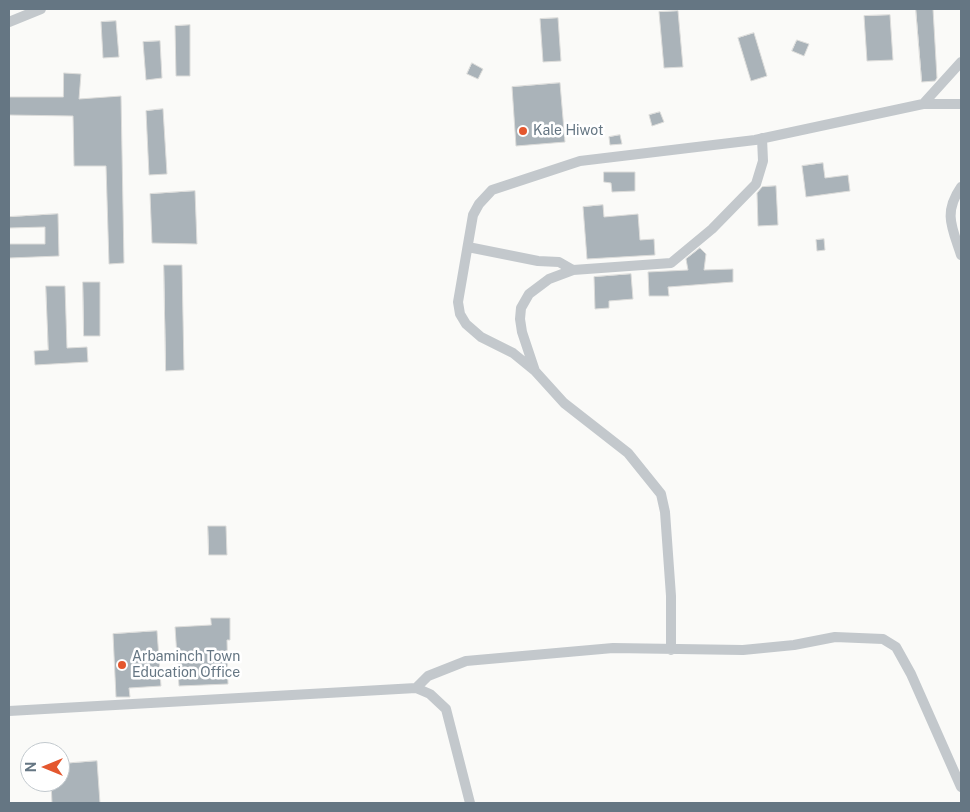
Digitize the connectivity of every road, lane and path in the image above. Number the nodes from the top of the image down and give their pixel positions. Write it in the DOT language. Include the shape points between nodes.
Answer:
graph roads {
  1 [pos="42,9"];
  2 [pos="9,22"];
  3 [pos="961,62"];
  4 [pos="923,104"];
  5 [pos="961,104"];
  6 [pos="762,138"];
  7 [pos="961,187"];
  8 [pos="468,247"];
  9 [pos="961,255"];
  10 [pos="573,270"];
  11 [pos="535,371"];
  12 [pos="671,650"];
  13 [pos="416,688"];
  14 [pos="9,711"];
  15 [pos="961,787"];
  16 [pos="470,803"];
  1 -- 2 [label="street"];
  3 -- 4 [label="street"];
  4 -- 5 [label="street"];
  4 -- 6 [label="street"];
  6 -- 8 [label="street" via="580,161 492,190 473,215"];
  6 -- 10 [label="street" via="763,160 756,184 712,229 671,263"];
  7 -- 9 [label="street" via="949,219"];
  8 -- 10 [label="street" via="559,262"];
  8 -- 11 [label="street" via="458,302 460,314 466,324 482,337 513,353"];
  10 -- 11 [label="street" via="536,286 521,308 522,332"];
  11 -- 12 [label="street" via="564,403 628,453 661,494 671,596"];
  12 -- 13 [label="street" via="613,648 466,661 428,676"];
  12 -- 15 [label="street" via="743,650 835,637 883,639 896,647 911,674"];
  13 -- 14 [label="street"];
  13 -- 16 [label="street" via="430,694 446,709"];
}
